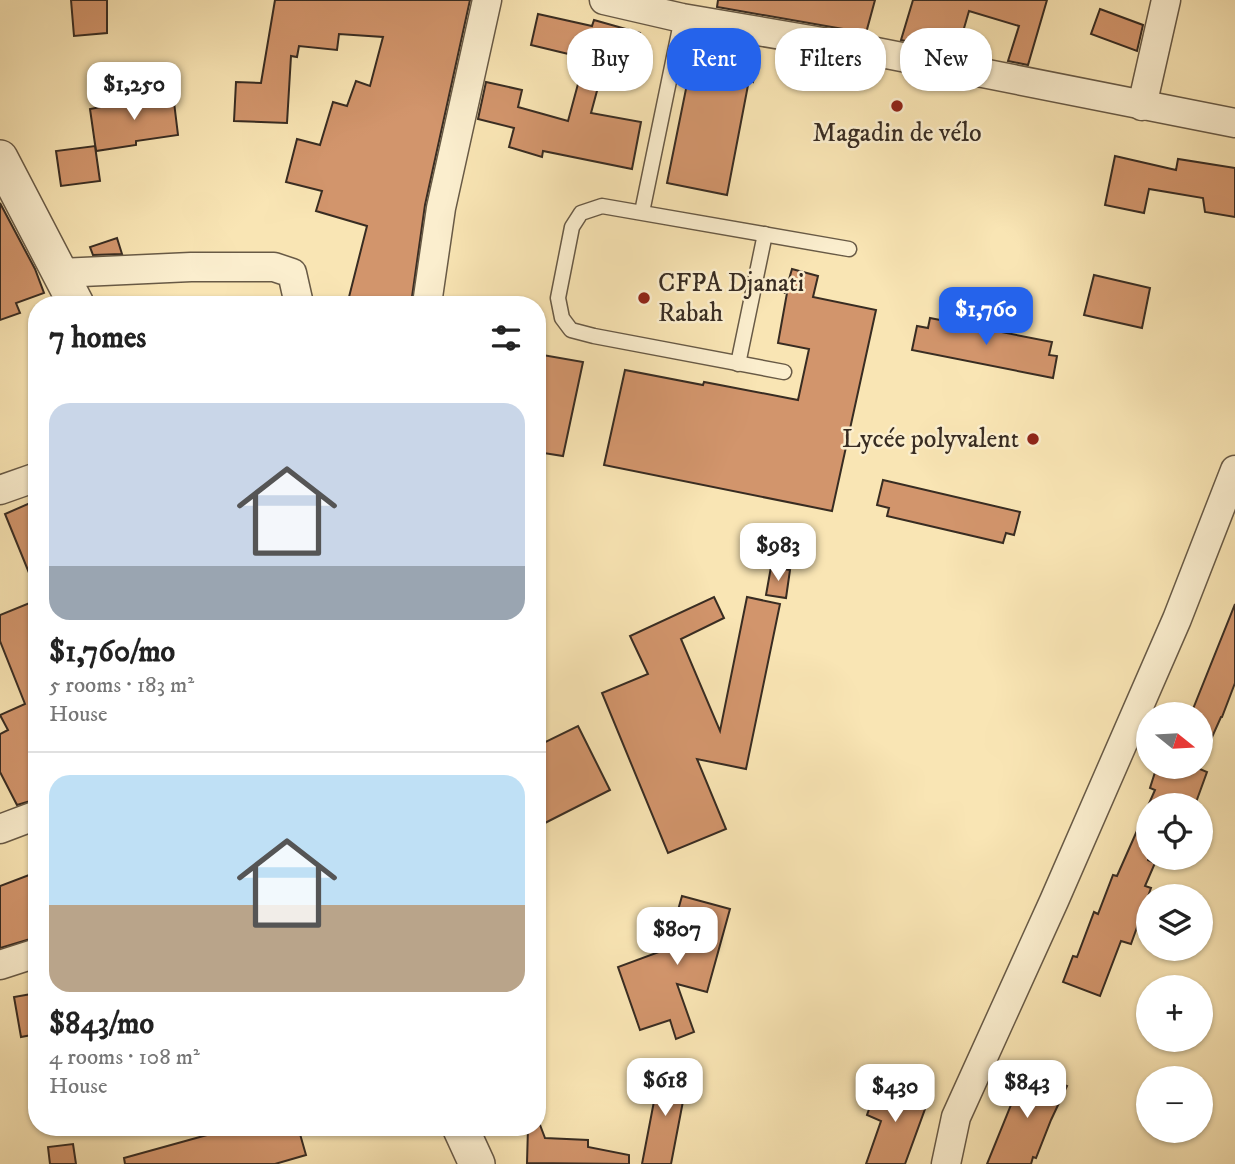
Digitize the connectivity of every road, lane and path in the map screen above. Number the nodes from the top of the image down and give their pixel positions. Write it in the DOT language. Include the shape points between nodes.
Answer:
graph roads {
  1 [pos="487,0"];
  2 [pos="604,0"];
  3 [pos="1166,0"];
  4 [pos="682,18"];
  5 [pos="1142,106"];
  6 [pos="1235,123"];
  7 [pos="0,158"];
  8 [pos="642,212"];
  9 [pos="765,234"];
  10 [pos="849,249"];
  11 [pos="60,273"];
  12 [pos="72,296"];
  13 [pos="297,296"];
  14 [pos="428,296"];
  15 [pos="738,364"];
  16 [pos="784,372"];
  17 [pos="1235,470"];
  18 [pos="28,480"];
  19 [pos="0,490"];
  20 [pos="28,818"];
  21 [pos="0,829"];
  22 [pos="28,956"];
  23 [pos="0,965"];
  24 [pos="464,1136"];
  25 [pos="477,1164"];
  26 [pos="946,1164"];
  1 -- 14 [label="street" via="440,208"];
  2 -- 4 [label="street"];
  3 -- 5 [label="street"];
  4 -- 5 [label="street"];
  4 -- 8 [label="lane"];
  5 -- 6 [label="street"];
  7 -- 11 [label="street"];
  8 -- 9 [label="lane"];
  8 -- 15 [label="lane" via="602,206 580,213 572,226 558,299 562,318 571,330"];
  9 -- 10 [label="lane"];
  9 -- 15 [label="lane"];
  11 -- 12 [label="street"];
  11 -- 13 [label="street" via="274,267 292,273"];
  15 -- 16 [label="lane"];
  17 -- 26 [label="street" via="1177,619 956,1117"];
  18 -- 19 [label="street"];
  20 -- 21 [label="street"];
  22 -- 23 [label="street"];
  24 -- 25 [label="street"];
}
